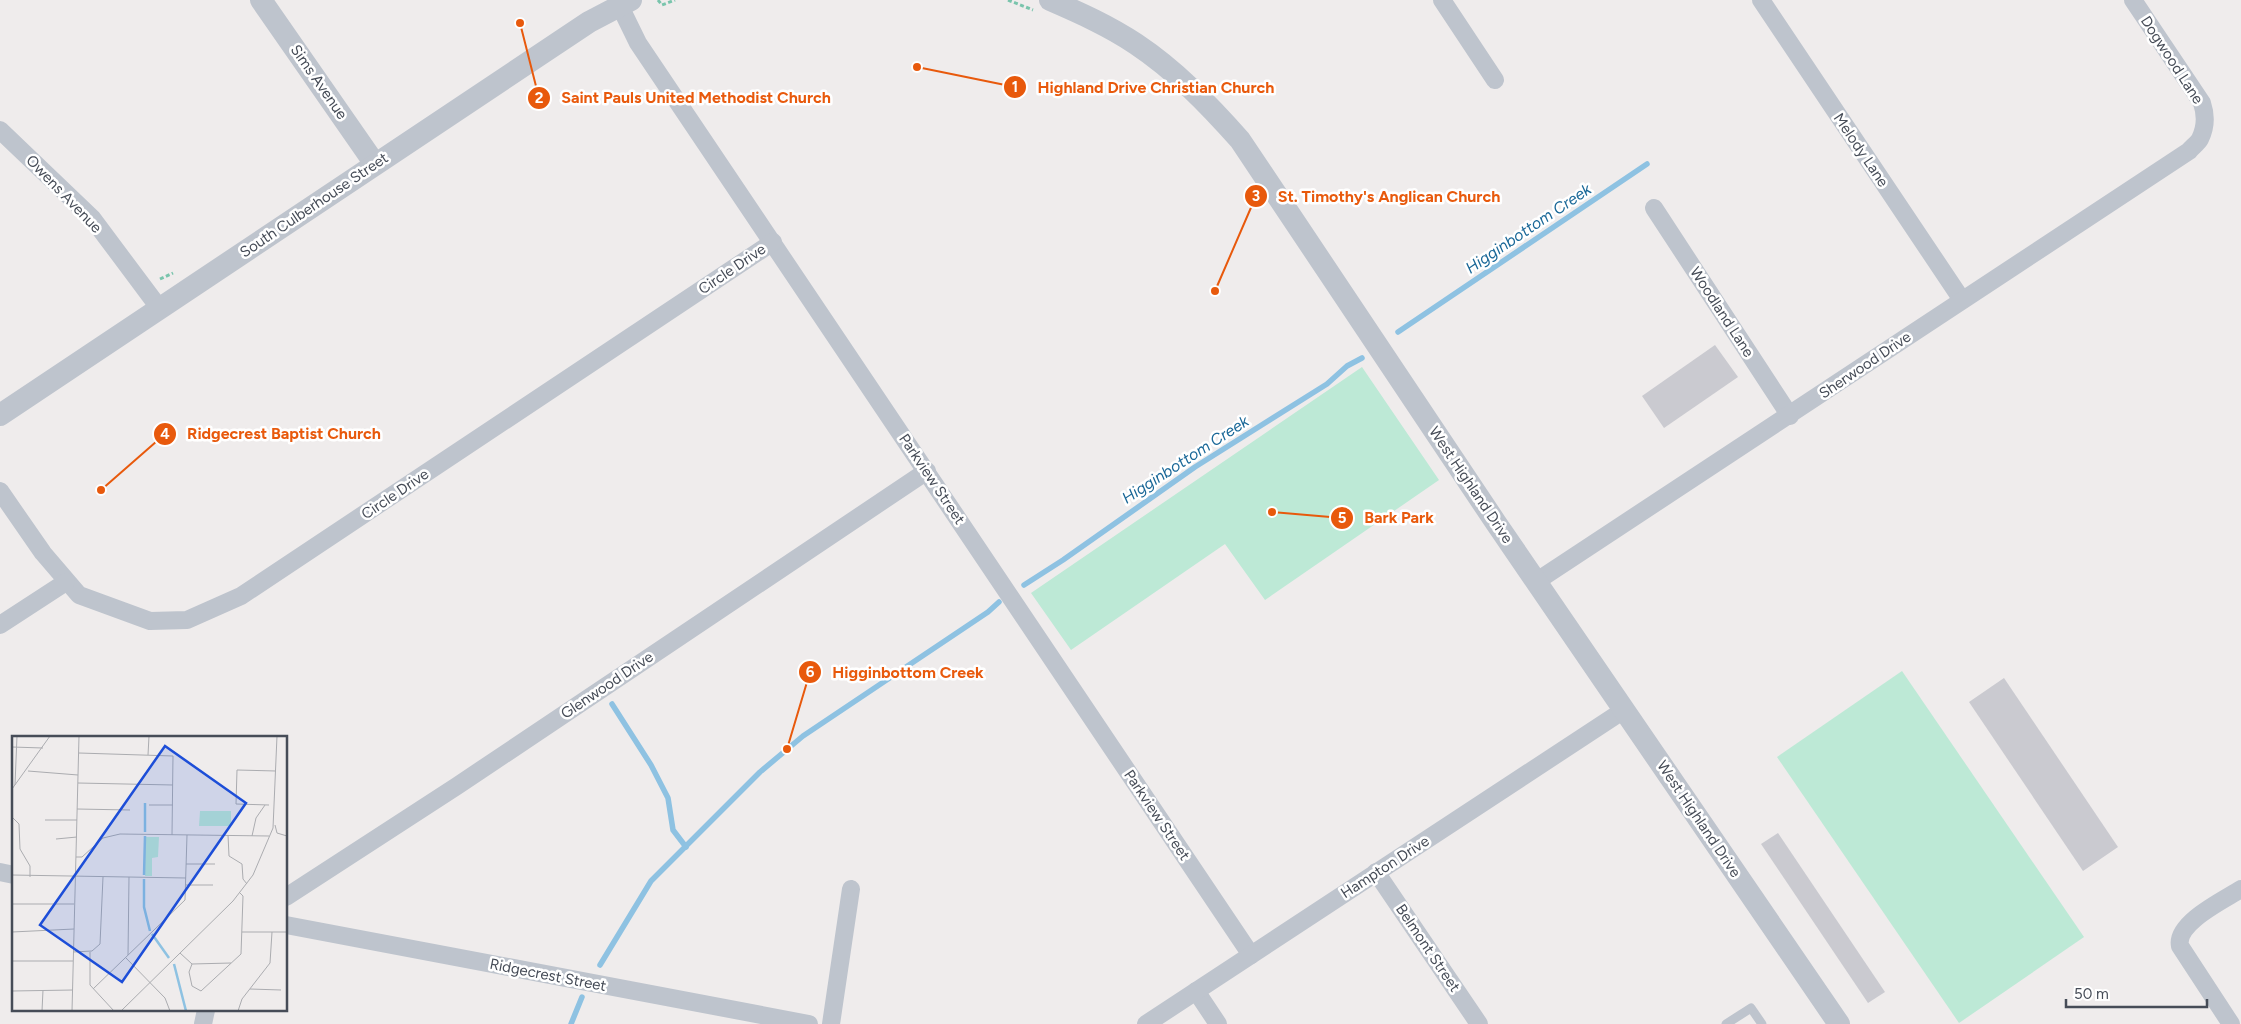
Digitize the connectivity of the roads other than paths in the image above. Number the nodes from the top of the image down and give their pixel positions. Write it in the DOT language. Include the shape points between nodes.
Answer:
graph roads {
  1 [pos="261,0"];
  2 [pos="1442,0"];
  3 [pos="1761,0"];
  4 [pos="2133,0"];
  5 [pos="623,2"];
  6 [pos="1043,6"];
  7 [pos="1495,80"];
  8 [pos="0,130"];
  9 [pos="2192,146"];
  10 [pos="375,164"];
  11 [pos="1654,208"];
  12 [pos="773,242"];
  13 [pos="1962,300"];
  14 [pos="160,309"];
  15 [pos="0,415"];
  16 [pos="1790,416"];
  17 [pos="927,471"];
  18 [pos="0,491"];
  19 [pos="1537,581"];
  20 [pos="66,582"];
  21 [pos="0,626"];
  22 [pos="1624,710"];
  23 [pos="1376,872"];
  24 [pos="2241,889"];
  25 [pos="851,890"];
  26 [pos="288,897"];
  27 [pos="288,925"];
  28 [pos="1251,955"];
  29 [pos="1196,991"];
  30 [pos="809,1024"];
  31 [pos="831,1024"];
  32 [pos="1146,1024"];
  33 [pos="1218,1024"];
  34 [pos="1480,1024"];
  35 [pos="1726,1024"];
  36 [pos="1762,1024"];
  37 [pos="1839,1024"];
  38 [pos="2231,1024"];
  1 -- 10 [label="street, Sims Avenue"];
  2 -- 7 [label="street"];
  3 -- 13 [label="street, Melody Lane"];
  4 -- 9 [label="street, Dogwood Lane" via="2202,103 2205,122 2200,141"];
  5 -- 10 [label="street, South Culberhouse Street"];
  5 -- 12 [label="street, Parkview Street" via="638,43"];
  6 -- 19 [label="street, West Highland Drive" via="1100,23 1136,44 1211,108 1240,140"];
  8 -- 14 [label="street, Owens Avenue" via="92,218"];
  9 -- 13 [label="street, Sherwood Drive"];
  10 -- 14 [label="street, South Culberhouse Street"];
  11 -- 16 [label="street, Woodland Lane"];
  12 -- 17 [label="street, Parkview Street"];
  12 -- 20 [label="street, Circle Drive" via="241,596 187,620 150,621 79,595"];
  13 -- 16 [label="street, Sherwood Drive"];
  14 -- 15 [label="street, South Culberhouse Street"];
  16 -- 19 [label="street, Sherwood Drive"];
  17 -- 26 [label="street, Glenwood Drive"];
  17 -- 28 [label="street, Parkview Street"];
  18 -- 20 [label="street, Circle Drive" via="42,554"];
  19 -- 22 [label="street, West Highland Drive"];
  20 -- 21 [label="street"];
  22 -- 23 [label="street, Hampton Drive"];
  22 -- 37 [label="street, West Highland Drive"];
  23 -- 28 [label="street, Hampton Drive"];
  23 -- 34 [label="street, Belmont Street"];
  24 -- 38 [label="street" via="2189,923 2179,940"];
  25 -- 31 [label="street"];
  27 -- 30 [label="street, Ridgecrest Street"];
  28 -- 29 [label="street, Hampton Drive"];
  29 -- 32 [label="street, Hampton Drive"];
  29 -- 33 [label="street"];
  35 -- 36 [label="lane" via="1751,1008"];
}
